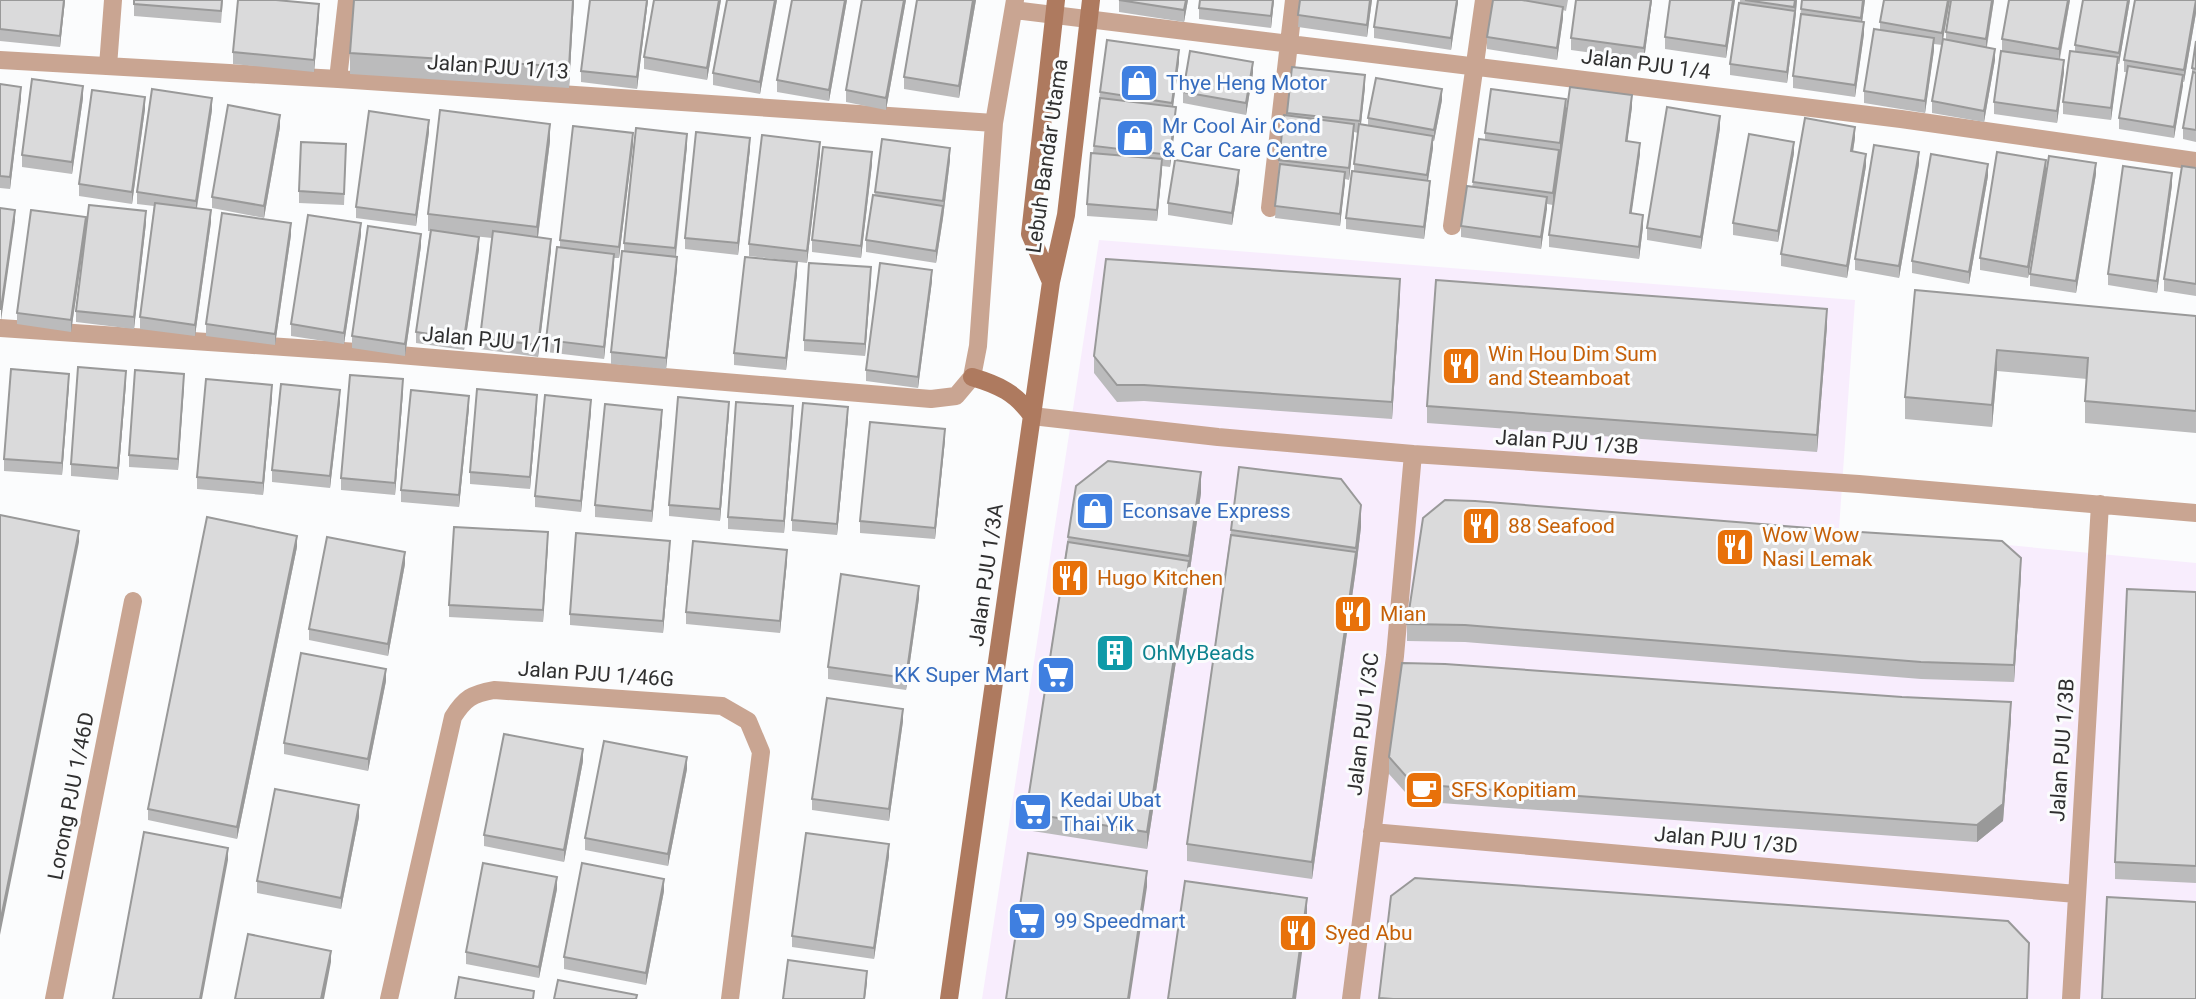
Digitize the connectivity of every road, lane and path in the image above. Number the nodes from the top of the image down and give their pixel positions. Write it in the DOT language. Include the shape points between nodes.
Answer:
graph roads {
  1 [pos="113,0"];
  2 [pos="347,0"];
  3 [pos="1091,0"];
  4 [pos="1294,0"];
  5 [pos="1484,0"];
  6 [pos="1014,5"];
  7 [pos="1055,8"];
  8 [pos="1088,20"];
  9 [pos="1289,43"];
  10 [pos="0,60"];
  11 [pos="1475,65"];
  12 [pos="108,66"];
  13 [pos="338,79"];
  14 [pos="994,123"];
  15 [pos="2196,161"];
  16 [pos="1270,208"];
  17 [pos="1452,226"];
  18 [pos="1051,282"];
  19 [pos="0,328"];
  20 [pos="972,377"];
  21 [pos="1032,416"];
  22 [pos="1413,454"];
  23 [pos="2100,504"];
  24 [pos="2196,513"];
  25 [pos="133,601"];
  26 [pos="1372,832"];
  27 [pos="2076,894"];
  28 [pos="54,999"];
  29 [pos="389,999"];
  30 [pos="730,999"];
  31 [pos="949,999"];
  32 [pos="1351,999"];
  33 [pos="2071,999"];
  1 -- 12 [label="street"];
  2 -- 13 [label="street"];
  3 -- 8 [label="main road, Lebuh Bandar Utama"];
  4 -- 9 [label="street"];
  5 -- 11 [label="street"];
  6 -- 7 [label="street, Jalan PJU 1/4"];
  6 -- 14 [label="street"];
  7 -- 8 [label="street, Jalan PJU 1/4"];
  7 -- 18 [label="main road, Lebuh Bandar Utama" via="1030,234"];
  8 -- 9 [label="street, Jalan PJU 1/4"];
  8 -- 18 [label="main road, Lebuh Bandar Utama" via="1066,215"];
  9 -- 11 [label="street, Jalan PJU 1/4"];
  9 -- 16 [label="street"];
  10 -- 12 [label="street, Jalan PJU 1/13"];
  11 -- 15 [label="street, Jalan PJU 1/4"];
  11 -- 17 [label="street"];
  12 -- 13 [label="street, Jalan PJU 1/13"];
  13 -- 14 [label="street, Jalan PJU 1/13"];
  14 -- 20 [label="street"];
  18 -- 21 [label="main road, Jalan PJU 1/3A"];
  19 -- 20 [label="street, Jalan PJU 1/11" via="387,354 931,399 956,396"];
  20 -- 21 [label="main road" via="1008,390"];
  21 -- 22 [label="street, Jalan PJU 1/3B"];
  21 -- 31 [label="main road, Jalan PJU 1/3A"];
  22 -- 23 [label="street, Jalan PJU 1/3B"];
  22 -- 26 [label="street, Jalan PJU 1/3C" via="1395,656"];
  23 -- 24 [label="street, Jalan PJU 1/3B"];
  23 -- 27 [label="street, Jalan PJU 1/3B"];
  25 -- 28 [label="street, Lorong PJU 1/46D"];
  26 -- 27 [label="street, Jalan PJU 1/3D"];
  26 -- 32 [label="street, Jalan PJU 1/3C"];
  27 -- 33 [label="street, Jalan PJU 1/3B"];
  29 -- 30 [label="street, Jalan PJU 1/46G" via="453,717 463,701 494,690 722,706 748,721 761,751"];
}
